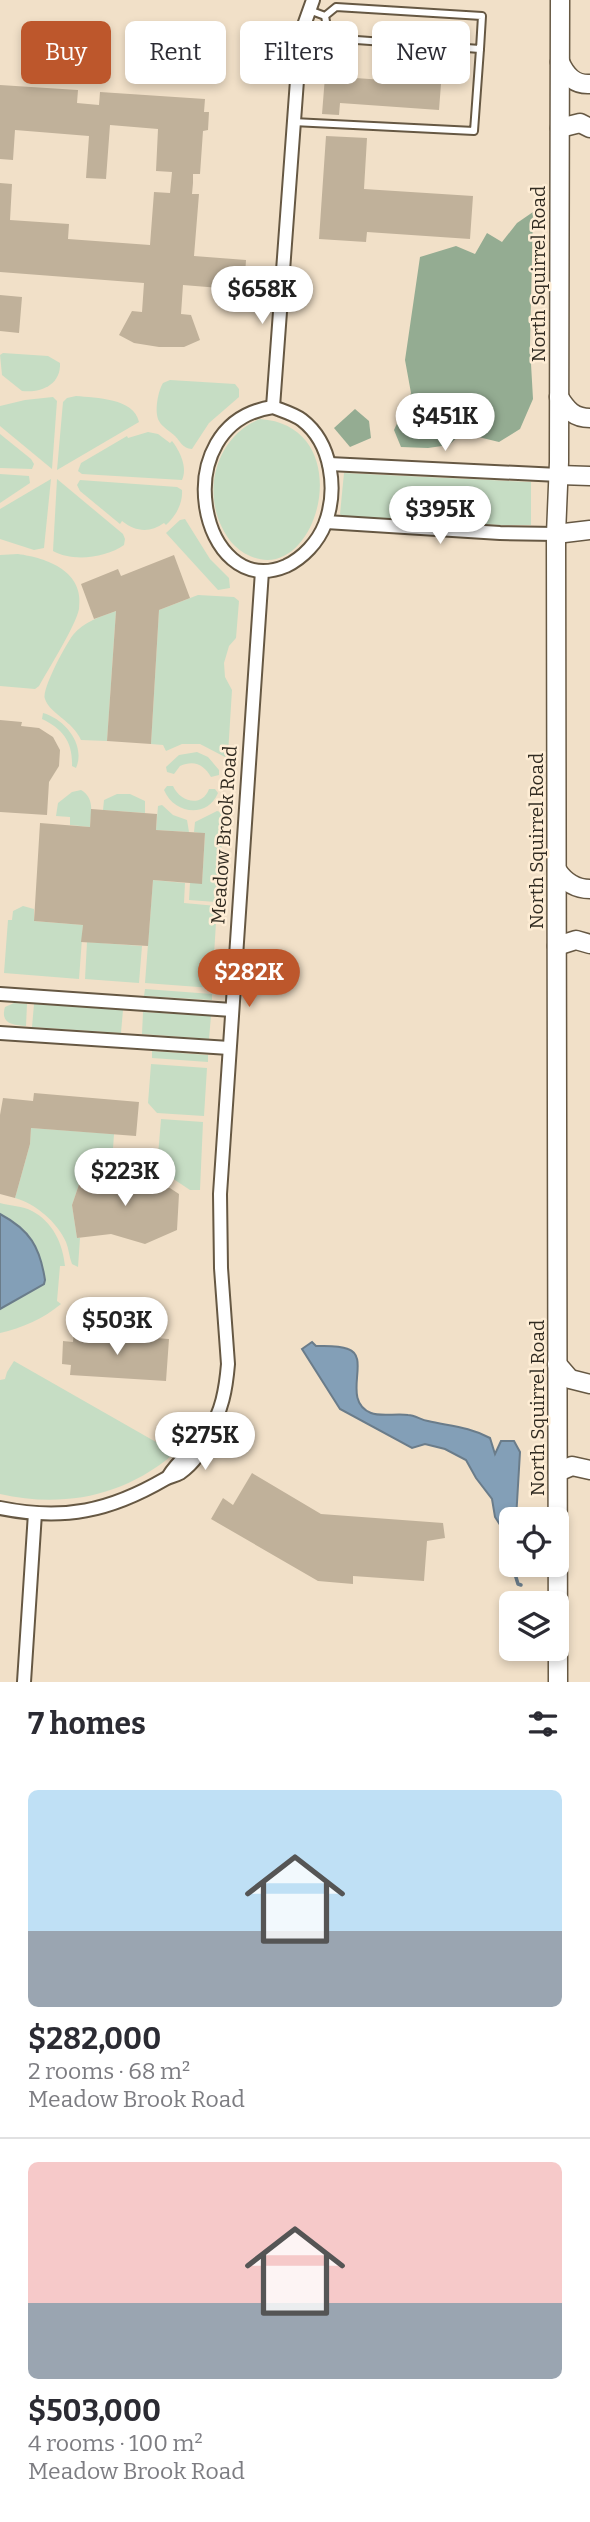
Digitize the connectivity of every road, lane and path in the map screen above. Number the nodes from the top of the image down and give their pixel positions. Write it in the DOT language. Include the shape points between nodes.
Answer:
graph roads {
  1 [pos="560,0"];
  2 [pos="311,5"];
  3 [pos="325,16"];
  4 [pos="480,49"];
  5 [pos="560,62"];
  6 [pos="590,84"];
  7 [pos="293,122"];
  8 [pos="560,128"];
  9 [pos="590,128"];
  10 [pos="559,397"];
  11 [pos="273,407"];
  12 [pos="590,418"];
  13 [pos="329,464"];
  14 [pos="559,475"];
  15 [pos="590,476"];
  16 [pos="326,522"];
  17 [pos="590,530"];
  18 [pos="556,534"];
  19 [pos="262,570"];
  20 [pos="557,870"];
  21 [pos="590,889"];
  22 [pos="590,944"];
  23 [pos="557,946"];
  24 [pos="0,994"];
  25 [pos="232,1010"];
  26 [pos="0,1033"];
  27 [pos="229,1048"];
  28 [pos="557,1364"];
  29 [pos="590,1384"];
  30 [pos="590,1469"];
  31 [pos="558,1472"];
  32 [pos="0,1508"];
  33 [pos="35,1513"];
  34 [pos="24,1682"];
  35 [pos="558,1682"];
  1 -- 5 [label="main road, North Squirrel Road"];
  2 -- 3 [label="lane"];
  2 -- 7 [label="street" via="300,41"];
  3 -- 4 [label="lane" via="329,38"];
  3 -- 4 [label="lane" via="336,7 482,16"];
  4 -- 7 [label="lane" via="474,131"];
  5 -- 6 [label="main road" via="569,77"];
  5 -- 8 [label="main road, North Squirrel Road"];
  7 -- 11 [label="street"];
  8 -- 9 [label="main road" via="580,123"];
  8 -- 10 [label="main road, North Squirrel Road"];
  10 -- 12 [label="main road" via="569,412"];
  10 -- 14 [label="main road, North Squirrel Road"];
  11 -- 13 [label="street" via="313,430"];
  11 -- 19 [label="street" via="242,416 229,427 211,455 204,487 208,520 223,549 234,560"];
  13 -- 14 [label="street"];
  13 -- 16 [label="street"];
  14 -- 15 [label="main road"];
  14 -- 18 [label="main road, North Squirrel Road"];
  16 -- 18 [label="street"];
  16 -- 19 [label="street" via="294,562"];
  17 -- 18 [label="main road"];
  18 -- 20 [label="main road, North Squirrel Road"];
  19 -- 25 [label="street, Meadow Brook Road"];
  20 -- 21 [label="main road" via="569,883"];
  20 -- 23 [label="main road, North Squirrel Road"];
  22 -- 23 [label="main road" via="576,940"];
  23 -- 28 [label="main road, North Squirrel Road"];
  24 -- 25 [label="street"];
  25 -- 27 [label="street, Meadow Brook Road"];
  26 -- 27 [label="street"];
  27 -- 33 [label="street, Meadow Brook Road" via="219,1215 228,1364 222,1403 207,1434 167,1477 100,1508"];
  28 -- 29 [label="main road" via="570,1379"];
  28 -- 31 [label="main road, North Squirrel Road"];
  30 -- 31 [label="main road" via="572,1466"];
  31 -- 35 [label="main road, North Squirrel Road"];
  32 -- 33 [label="street, Meadow Brook Road"];
  33 -- 34 [label="street"];
}
